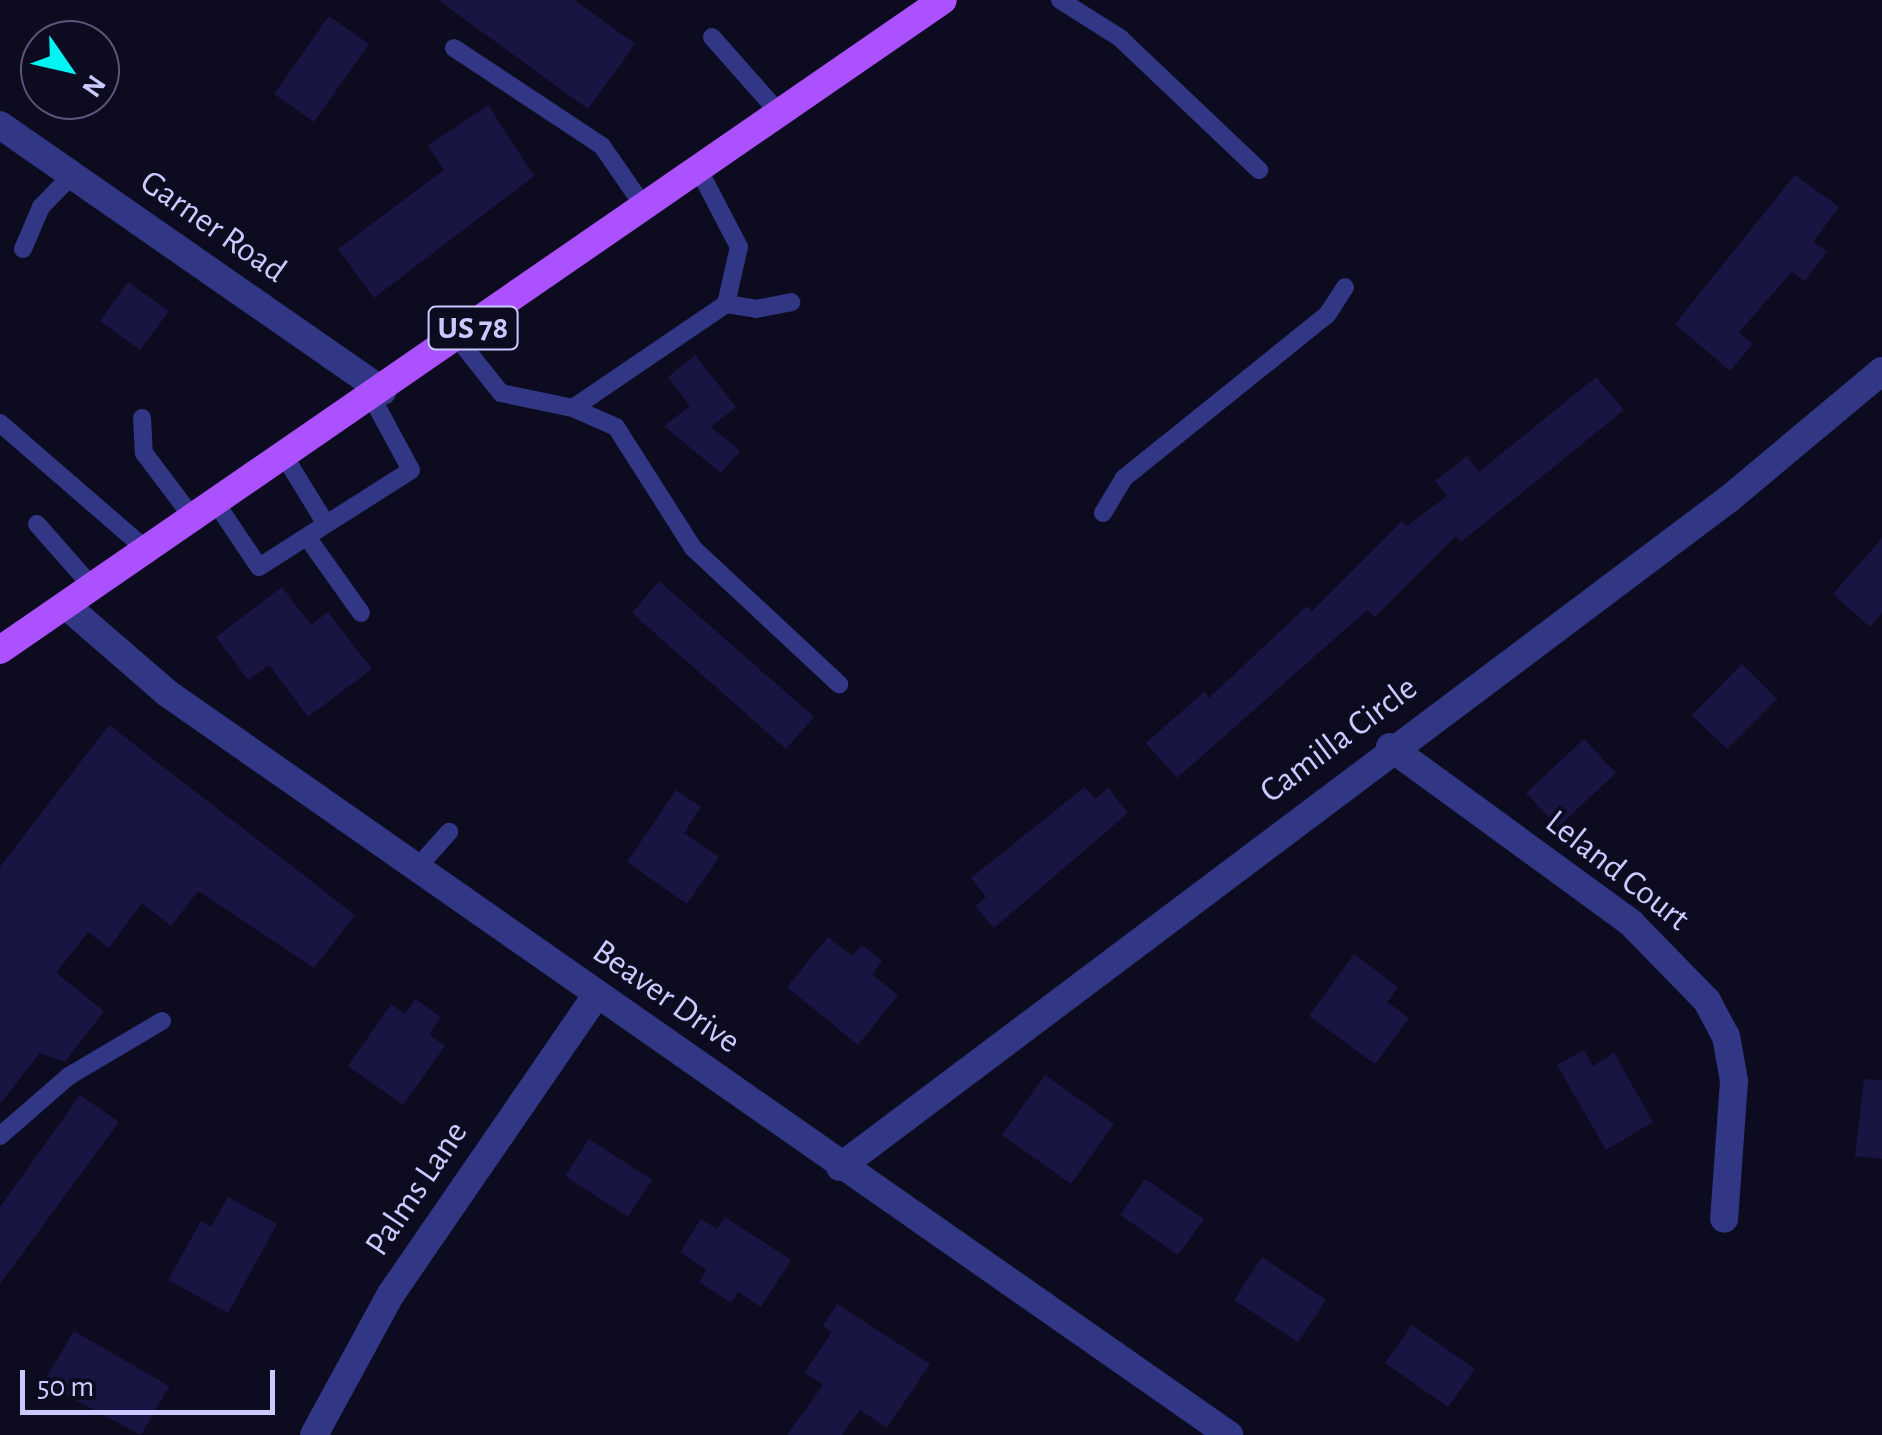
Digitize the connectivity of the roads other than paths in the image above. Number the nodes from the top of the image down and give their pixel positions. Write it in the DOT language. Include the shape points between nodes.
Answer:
graph roads {
  1 [pos="944,0"];
  2 [pos="1060,0"];
  3 [pos="914,9"];
  4 [pos="712,37"];
  5 [pos="454,48"];
  6 [pos="780,114"];
  7 [pos="0,124"];
  8 [pos="699,170"];
  9 [pos="1259,170"];
  10 [pos="72,174"];
  11 [pos="646,208"];
  12 [pos="23,249"];
  13 [pos="1345,287"];
  14 [pos="790,302"];
  15 [pos="726,304"];
  16 [pos="458,338"];
  17 [pos="1882,371"];
  18 [pos="377,394"];
  19 [pos="573,408"];
  20 [pos="142,418"];
  21 [pos="0,423"];
  22 [pos="286,459"];
  23 [pos="1103,513"];
  24 [pos="207,514"];
  25 [pos="37,524"];
  26 [pos="326,524"];
  27 [pos="307,536"];
  28 [pos="150,553"];
  29 [pos="95,590"];
  30 [pos="69,608"];
  31 [pos="361,613"];
  32 [pos="0,650"];
  33 [pos="839,684"];
  34 [pos="1390,747"];
  35 [pos="448,832"];
  36 [pos="416,868"];
  37 [pos="596,994"];
  38 [pos="162,1021"];
  39 [pos="0,1136"];
  40 [pos="840,1167"];
  41 [pos="1724,1220"];
  42 [pos="314,1435"];
  43 [pos="1229,1435"];
  1 -- 3 [label="main road, US 78"];
  2 -- 9 [label="lane" via="1120,38"];
  3 -- 6 [label="main road, US 78"];
  4 -- 6 [label="lane"];
  5 -- 11 [label="lane" via="602,146"];
  6 -- 8 [label="main road, US 78"];
  7 -- 10 [label="street, Garner Road"];
  8 -- 11 [label="main road, US 78"];
  8 -- 15 [label="lane" via="739,247"];
  10 -- 12 [label="lane" via="41,207"];
  10 -- 18 [label="street, Garner Road"];
  11 -- 16 [label="main road, US 78"];
  13 -- 23 [label="lane" via="1327,315 1124,478"];
  14 -- 15 [label="lane" via="756,310"];
  15 -- 19 [label="lane"];
  16 -- 18 [label="main road, US 78"];
  16 -- 19 [label="lane" via="501,392"];
  17 -- 34 [label="street, Camilla Circle" via="1730,498"];
  18 -- 22 [label="main road, US 78"];
  18 -- 26 [label="lane" via="412,470"];
  19 -- 33 [label="lane" via="616,427 693,548"];
  20 -- 24 [label="lane" via="144,453"];
  21 -- 28 [label="lane"];
  22 -- 24 [label="main road, US 78"];
  22 -- 26 [label="lane"];
  24 -- 27 [label="lane" via="259,567"];
  24 -- 28 [label="main road, US 78"];
  25 -- 29 [label="lane"];
  26 -- 27 [label="lane"];
  27 -- 31 [label="lane"];
  28 -- 29 [label="main road, US 78"];
  29 -- 30 [label="main road, US 78"];
  30 -- 32 [label="main road, US 78"];
  30 -- 36 [label="street, Beaver Drive" via="167,694"];
  34 -- 40 [label="street, Camilla Circle"];
  34 -- 41 [label="street, Leland Court" via="1631,923 1707,1002 1726,1036 1734,1081"];
  35 -- 36 [label="lane"];
  36 -- 37 [label="street, Beaver Drive"];
  37 -- 40 [label="street, Beaver Drive"];
  37 -- 42 [label="street, Palms Lane" via="391,1294"];
  38 -- 39 [label="lane" via="69,1076"];
  40 -- 43 [label="street, Beaver Drive"];
}
